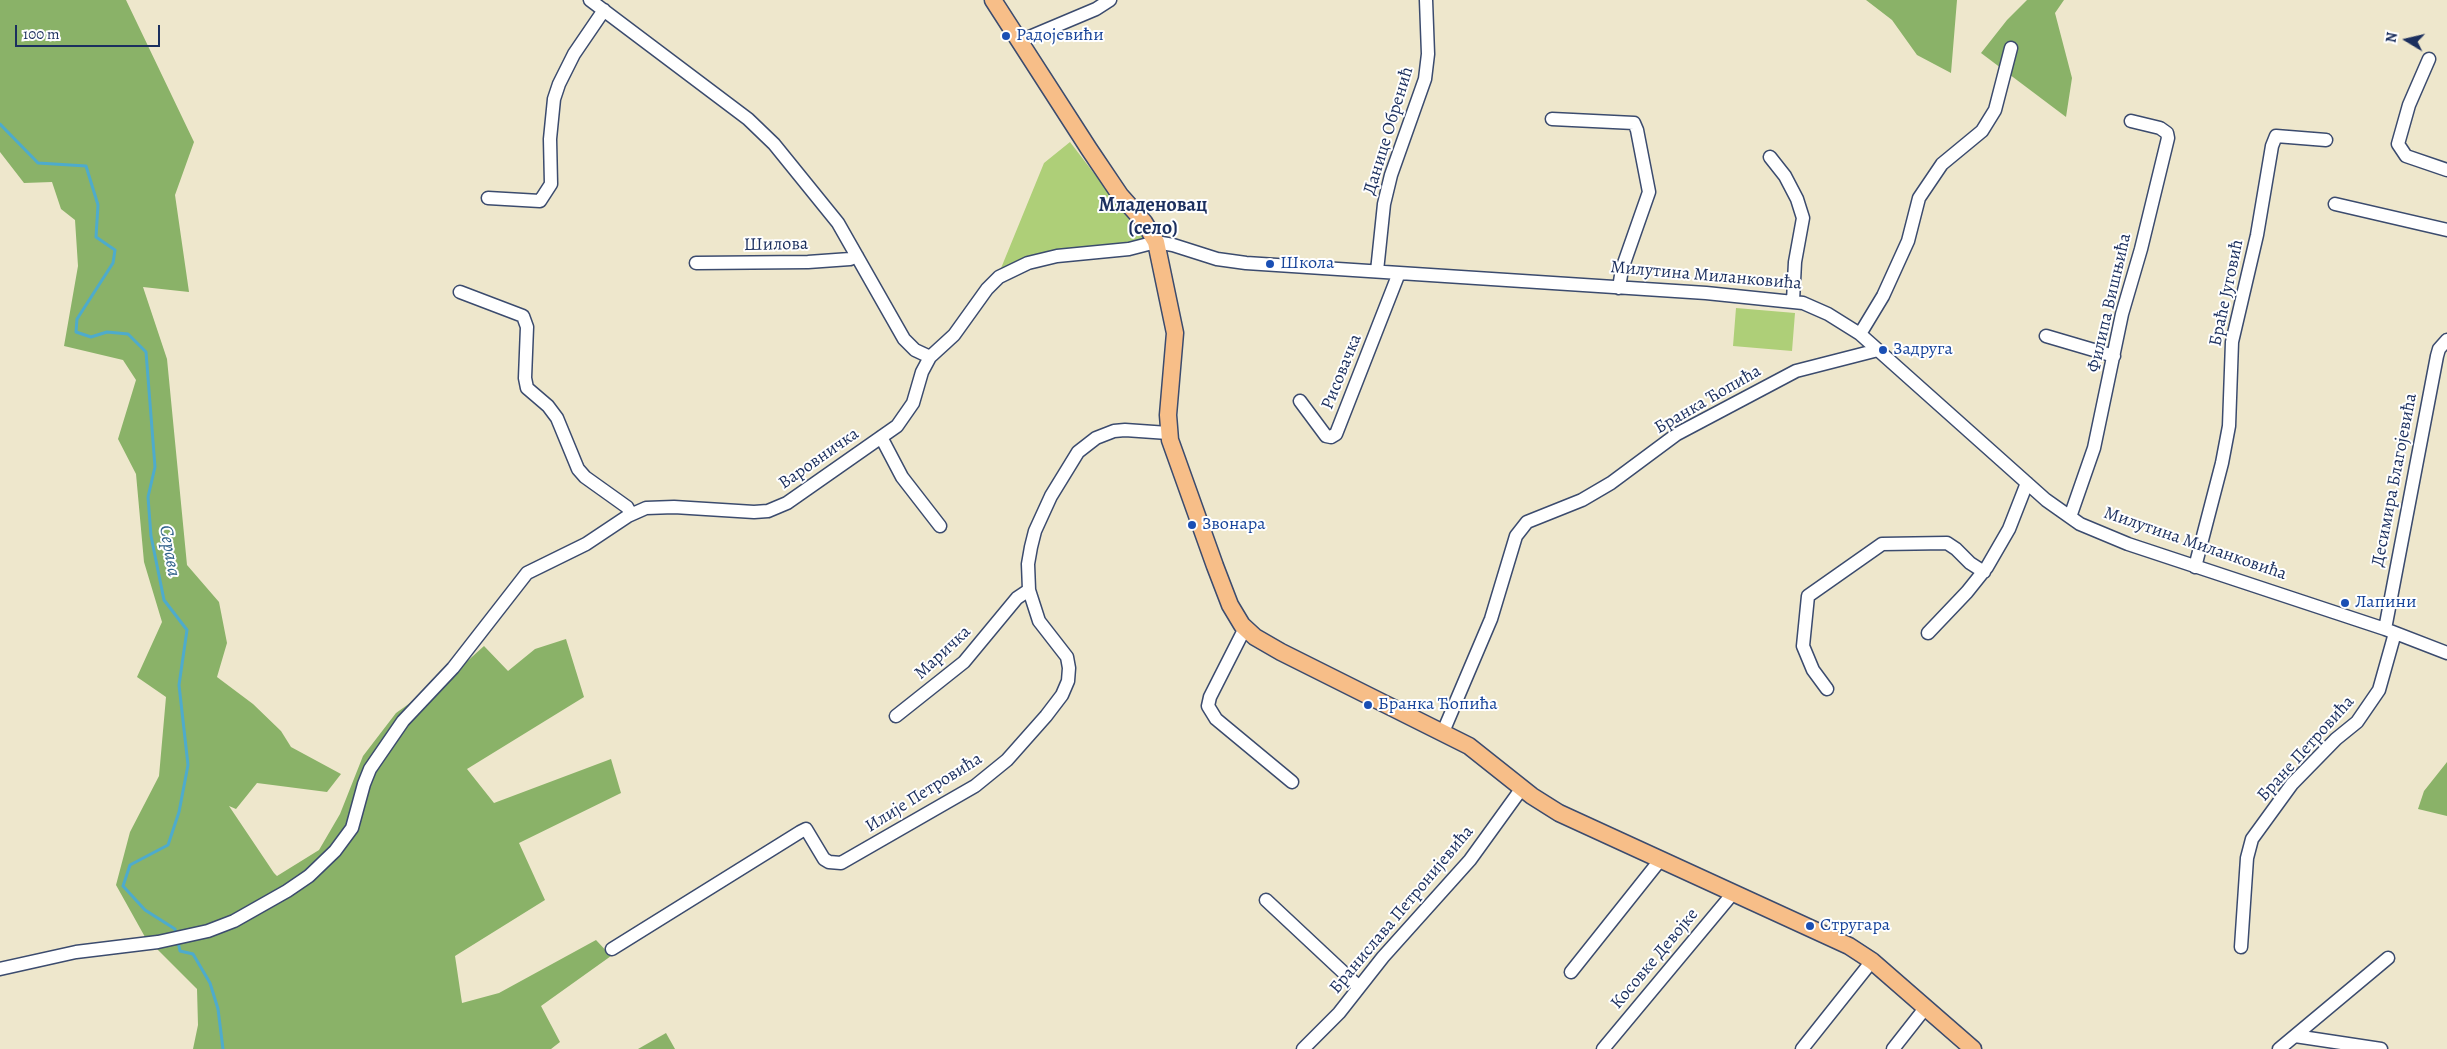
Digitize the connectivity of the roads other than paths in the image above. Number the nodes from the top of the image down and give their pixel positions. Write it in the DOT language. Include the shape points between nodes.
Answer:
graph roads {
  1 [pos="590,0"];
  2 [pos="994,0"];
  3 [pos="1110,0"];
  4 [pos="1426,0"];
  5 [pos="604,10"];
  6 [pos="1020,41"];
  7 [pos="2011,48"];
  8 [pos="2429,59"];
  9 [pos="1552,119"];
  10 [pos="2131,121"];
  11 [pos="2326,140"];
  12 [pos="1770,157"];
  13 [pos="2447,170"];
  14 [pos="488,198"];
  15 [pos="2335,204"];
  16 [pos="2447,230"];
  17 [pos="1156,242"];
  18 [pos="857,256"];
  19 [pos="696,263"];
  20 [pos="1377,271"];
  21 [pos="1399,273"];
  22 [pos="1619,288"];
  23 [pos="460,292"];
  24 [pos="1793,301"];
  25 [pos="1860,334"];
  26 [pos="2046,336"];
  27 [pos="2447,340"];
  28 [pos="1878,350"];
  29 [pos="2114,356"];
  30 [pos="930,357"];
  31 [pos="1300,401"];
  32 [pos="1168,433"];
  33 [pos="882,437"];
  34 [pos="2027,483"];
  35 [pos="631,514"];
  36 [pos="2070,517"];
  37 [pos="940,526"];
  38 [pos="2195,567"];
  39 [pos="1984,572"];
  40 [pos="1030,590"];
  41 [pos="1245,628"];
  42 [pos="2390,631"];
  43 [pos="1928,633"];
  44 [pos="2447,653"];
  45 [pos="1827,689"];
  46 [pos="896,716"];
  47 [pos="1443,732"];
  48 [pos="1292,782"];
  49 [pos="1522,788"];
  50 [pos="1661,859"];
  51 [pos="1734,892"];
  52 [pos="1266,900"];
  53 [pos="2241,947"];
  54 [pos="612,949"];
  55 [pos="2388,958"];
  56 [pos="1872,961"];
  57 [pos="0,969"];
  58 [pos="1571,972"];
  59 [pos="1359,987"];
  60 [pos="1926,1007"];
  61 [pos="2295,1036"];
  62 [pos="1303,1049"];
  63 [pos="1603,1049"];
  64 [pos="1802,1049"];
  65 [pos="1893,1049"];
  66 [pos="1973,1049"];
  67 [pos="2279,1049"];
  68 [pos="2381,1049"];
  1 -- 5 [label="street"];
  2 -- 6 [label="main road"];
  3 -- 6 [label="street"];
  4 -- 20 [label="street, Данице Обренић" via="1428,54 1425,79 1391,175 1384,204"];
  5 -- 14 [label="street" via="574,54 556,91 550,138 551,184 540,201"];
  5 -- 18 [label="street" via="755,125 838,223"];
  6 -- 17 [label="main road" via="1120,195 1144,222"];
  7 -- 25 [label="street" via="1995,110 1982,131 1942,164 1919,198 1908,241 1884,296"];
  8 -- 13 [label="street" via="2398,144 2406,156"];
  9 -- 22 [label="street" via="1634,123 1637,130 1649,192 1622,269"];
  10 -- 29 [label="street, Филипа Вишњића" via="2160,128 2168,138"];
  11 -- 38 [label="street, Браће Југовић" via="2276,136 2272,146 2257,235 2232,342 2229,426"];
  12 -- 24 [label="street" via="1785,176 1803,218 1795,262"];
  15 -- 16 [label="street"];
  17 -- 20 [label="street, Милутина Миланковића" via="1228,261"];
  17 -- 30 [label="street, Варовничка" via="1129,249 1057,256 1009,271 987,289 954,335"];
  17 -- 32 [label="main road" via="1175,333"];
  18 -- 19 [label="street, Шилова" via="808,262"];
  18 -- 30 [label="street" via="904,339 915,350"];
  20 -- 21 [label="street, Милутина Миланковића"];
  21 -- 22 [label="street, Милутина Миланковића"];
  21 -- 31 [label="street, Рисовачка" via="1336,434 1326,436"];
  22 -- 24 [label="street, Милутина Миланковића"];
  23 -- 35 [label="street" via="523,316 527,388 557,418 578,469 627,507"];
  24 -- 25 [label="street, Милутина Миланковића" via="1828,314"];
  25 -- 28 [label="street, Милутина Миланковића"];
  26 -- 29 [label="street"];
  27 -- 42 [label="street, Десимира Благојевића" via="2437,356"];
  28 -- 34 [label="street, Милутина Миланковића"];
  28 -- 47 [label="street, Бранка Ћопића" via="1796,371 1677,434 1612,483 1582,500 1527,522 1516,536 1490,618"];
  29 -- 36 [label="street, Филипа Вишњића" via="2094,448"];
  30 -- 33 [label="street, Варовничка" via="910,409 897,426"];
  32 -- 40 [label="street, Илије Петровића" via="1114,431 1096,438 1078,452 1060,478 1035,531 1028,564"];
  32 -- 41 [label="main road" via="1228,599"];
  33 -- 35 [label="street, Варовничка" via="787,504 773,509 754,512 660,507"];
  33 -- 37 [label="street" via="902,477"];
  34 -- 36 [label="street, Милутина Миланковића"];
  34 -- 39 [label="street" via="2006,536"];
  35 -- 57 [label="street, Варовничка" via="586,544 524,575 467,651 403,721 370,769 352,828 335,851 309,876 234,921 183,938 76,952"];
  36 -- 38 [label="street, Милутина Миланковића" via="2110,538"];
  38 -- 42 [label="street, Милутина Миланковића"];
  39 -- 43 [label="street"];
  39 -- 45 [label="street" via="1947,543 1882,544 1808,596 1803,646 1813,670"];
  40 -- 46 [label="street, Маричка" via="1017,598 964,662"];
  40 -- 54 [label="street, Илије Петровића" via="1039,621 1067,657 1068,681 1062,695 1008,760 974,786 841,863 824,859 806,829"];
  41 -- 47 [label="main road" via="1281,652"];
  41 -- 48 [label="street" via="1208,706 1216,719"];
  42 -- 44 [label="street, Милутина Миланковића"];
  42 -- 53 [label="street, Бране Петровића" via="2379,690 2357,722 2292,784 2252,839 2247,858"];
  47 -- 49 [label="main road" via="1489,760"];
  49 -- 50 [label="main road" via="1559,813"];
  49 -- 59 [label="street, Бранислава Петронијевића" via="1470,860"];
  50 -- 51 [label="main road"];
  50 -- 58 [label="street"];
  51 -- 56 [label="main road" via="1834,938"];
  51 -- 63 [label="street, Косовке Девојке"];
  52 -- 59 [label="street"];
  55 -- 61 [label="street"];
  56 -- 60 [label="main road"];
  56 -- 64 [label="street"];
  59 -- 62 [label="street, Бранислава Петронијевића" via="1339,1013"];
  60 -- 65 [label="street"];
  60 -- 66 [label="main road"];
  61 -- 67 [label="street"];
  61 -- 68 [label="street"];
}
